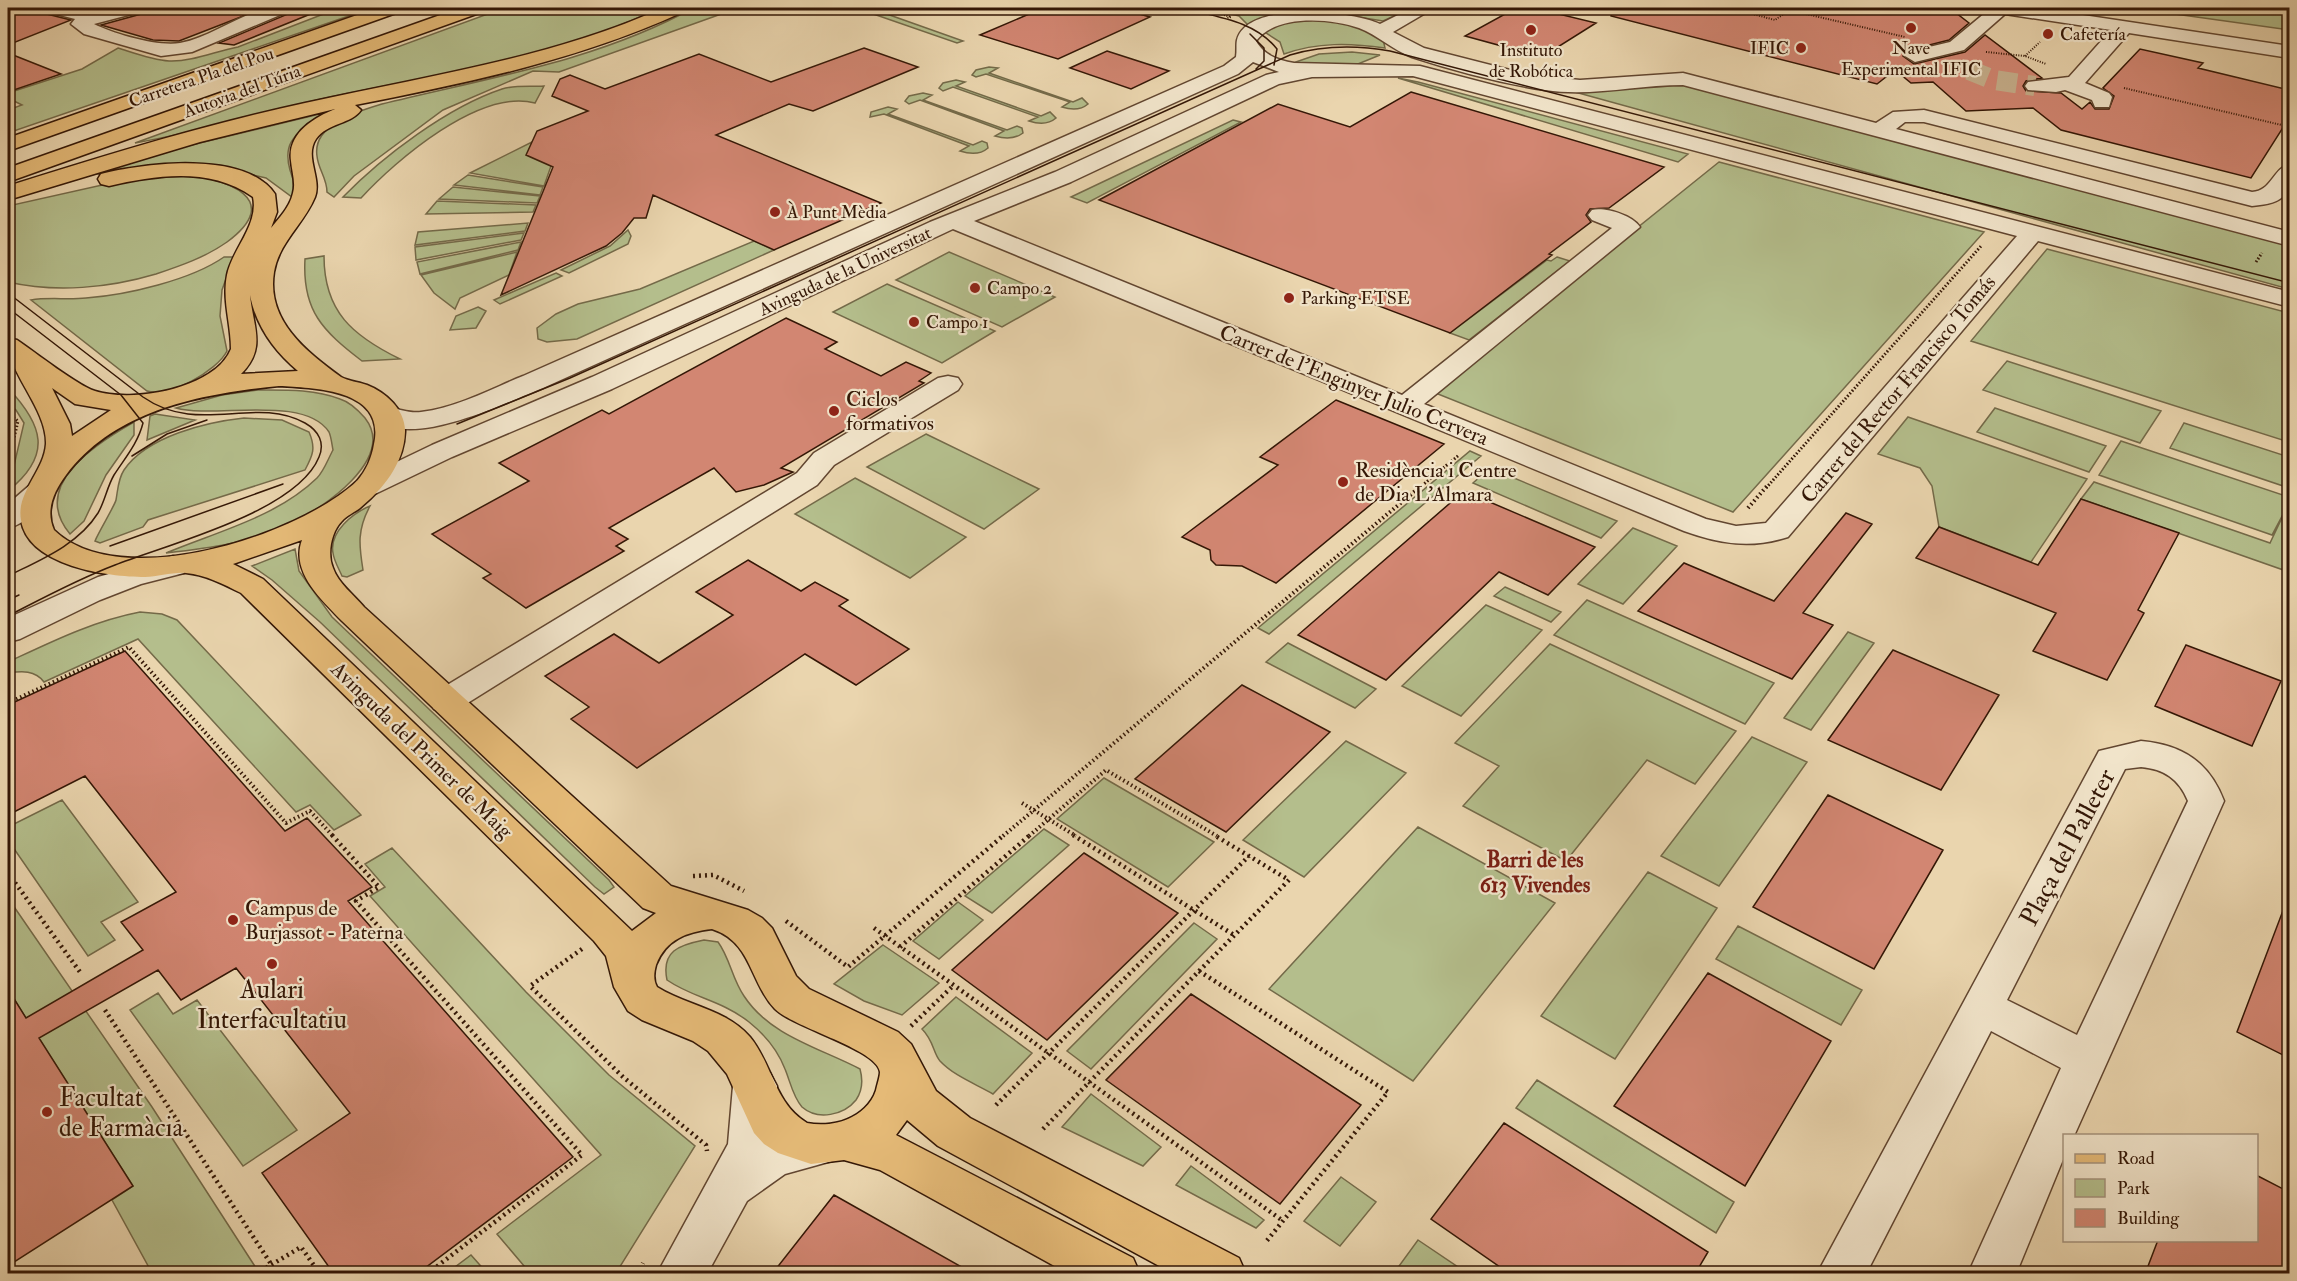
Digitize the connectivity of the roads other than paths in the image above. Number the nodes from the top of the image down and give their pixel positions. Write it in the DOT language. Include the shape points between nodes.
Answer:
graph roads {
  1 [pos="54,8"];
  2 [pos="134,8"];
  3 [pos="281,8"];
  4 [pos="393,8"];
  5 [pos="426,8"];
  6 [pos="476,8"];
  7 [pos="677,8"];
  8 [pos="1425,8"];
  9 [pos="2002,8"];
  10 [pos="2112,8"];
  11 [pos="2125,26"];
  12 [pos="90,28"];
  13 [pos="2289,33"];
  14 [pos="1383,34"];
  15 [pos="1957,46"];
  16 [pos="213,48"];
  17 [pos="1247,48"];
  18 [pos="161,50"];
  19 [pos="2289,52"];
  20 [pos="1915,56"];
  21 [pos="1964,67"];
  22 [pos="1337,71"];
  23 [pos="433,83"];
  24 [pos="2069,84"];
  25 [pos="2035,86"];
  26 [pos="2102,103"];
  27 [pos="1880,130"];
  28 [pos="8,145"];
  29 [pos="8,156"];
  30 [pos="2289,170"];
  31 [pos="8,175"];
  32 [pos="8,193"];
  33 [pos="8,201"];
  34 [pos="1600,215"];
  35 [pos="954,221"];
  36 [pos="2033,232"];
  37 [pos="2289,239"];
  38 [pos="2289,300"];
  39 [pos="16,353"];
  40 [pos="339,384"];
  41 [pos="948,384"];
  42 [pos="195,390"];
  43 [pos="154,403"];
  44 [pos="1405,406"];
  45 [pos="389,416"];
  46 [pos="45,484"];
  47 [pos="367,487"];
  48 [pos="330,515"];
  49 [pos="8,519"];
  50 [pos="1748,527"];
  51 [pos="178,565"];
  52 [pos="8,631"];
  53 [pos="446,700"];
  54 [pos="712,914"];
  55 [pos="633,977"];
  56 [pos="1982,1006"];
  57 [pos="905,1046"];
  58 [pos="2087,1060"];
  59 [pos="755,1083"];
  60 [pos="834,1143"];
  61 [pos="717,1174"];
  62 [pos="664,1264"];
  63 [pos="1116,1274"];
  64 [pos="1222,1274"];
  65 [pos="1841,1274"];
  66 [pos="1992,1274"];
  1 -- 12 [label="street"];
  2 -- 12 [label="street"];
  3 -- 18 [label="street" via="185,48"];
  4 -- 28 [label="main road, Carretera Pla del Pou"];
  5 -- 29 [label="main road, Autovia del Túria"];
  6 -- 31 [label="main road, Autovia del Túria"];
  7 -- 23 [label="main road" via="591,44"];
  8 -- 14 [label="street"];
  9 -- 11 [label="street"];
  9 -- 15 [label="street"];
  10 -- 13 [label="street"];
  11 -- 19 [label="street"];
  11 -- 24 [label="street" via="2080,77"];
  12 -- 18 [label="street"];
  14 -- 17 [label="street, Avinguda de la Universitat" via="1366,24 1337,18 1284,19 1253,30 1246,41"];
  14 -- 22 [label="street" via="1391,44 1387,56 1364,68"];
  14 -- 27 [label="street" via="1418,52 1547,84 1592,87 1641,79 1683,79"];
  15 -- 20 [label="street"];
  15 -- 21 [label="street" via="1953,56"];
  16 -- 18 [label="street" via="183,57"];
  17 -- 22 [label="street" via="1274,65"];
  17 -- 45 [label="street, Avinguda de la Universitat" via="1245,59 1231,70 533,382 489,400 426,418 408,421"];
  22 -- 35 [label="street, Avinguda de la Universitat" via="1273,79 1063,177"];
  22 -- 36 [label="street" via="1413,70"];
  23 -- 32 [label="main road" via="302,110 151,148"];
  23 -- 40 [label="main road" via="336,116 311,132 301,155 307,185 303,197 264,263 260,285 280,340 310,370"];
  24 -- 25 [label="street"];
  24 -- 26 [label="street" via="2102,97"];
  27 -- 30 [label="street" via="1900,116 1924,116 2252,199 2275,194"];
  27 -- 37 [label="street"];
  33 -- 42 [label="main road" via="115,177 183,170 240,178 264,194 267,208 242,262 235,293 246,348 232,370"];
  34 -- 44 [label="street" via="1628,227"];
  35 -- 44 [label="street, Carrer de l'Enginyer Julio Cervera"];
  35 -- 47 [label="street, Avinguda de la Universitat"];
  36 -- 38 [label="street"];
  36 -- 50 [label="street, Carrer del Rector Francisco Tomás" via="1788,519 1777,530"];
  39 -- 43 [label="main road" via="85,398"];
  39 -- 46 [label="main road" via="56,424 60,445"];
  40 -- 42 [label="main road" via="279,378"];
  40 -- 45 [label="main road" via="365,394"];
  41 -- 53 [label="street" via="824,459 807,479"];
  42 -- 43 [label="main road"];
  43 -- 46 [label="main road" via="104,426 77,444"];
  44 -- 50 [label="street, Carrer de l'Enginyer Julio Cervera" via="1716,532"];
  45 -- 47 [label="main road" via="393,428 391,442"];
  46 -- 49 [label="street"];
  46 -- 51 [label="main road" via="34,511 40,532 58,548 113,566"];
  47 -- 48 [label="main road"];
  48 -- 51 [label="main road" via="280,539 230,556"];
  48 -- 53 [label="main road" via="317,534 314,548 321,580 352,614"];
  51 -- 52 [label="street" via="100,587"];
  51 -- 55 [label="main road, Avinguda del Primer de Maig" via="220,570 252,586 608,930 624,949"];
  53 -- 54 [label="main road" via="657,897"];
  54 -- 55 [label="main road" via="694,916 659,931 644,944"];
  54 -- 57 [label="main road" via="735,919 753,930 781,987 794,1001 816,1015 876,1038 892,1051"];
  55 -- 59 [label="main road, Avinguda del Primer de Maig" via="635,990 655,1010 690,1019 723,1038 743,1060"];
  56 -- 58 [label="street"];
  56 -- 58 [label="street, Plaça del Palleter" via="2112,760 2140,752 2169,759 2196,777 2206,801"];
  56 -- 65 [label="street, Plaça del Palleter"];
  57 -- 60 [label="main road" via="901,1086 885,1117 868,1131"];
  57 -- 64 [label="main road" via="910,1093 926,1112 954,1132"];
  58 -- 66 [label="street, Plaça del Palleter"];
  59 -- 60 [label="main road, Avinguda del Primer de Maig" via="769,1120 784,1134 802,1143"];
  59 -- 61 [label="street" via="750,1145"];
  60 -- 61 [label="street" via="773,1156 751,1169"];
  60 -- 63 [label="main road" via="890,1154"];
  61 -- 62 [label="street"];
}
